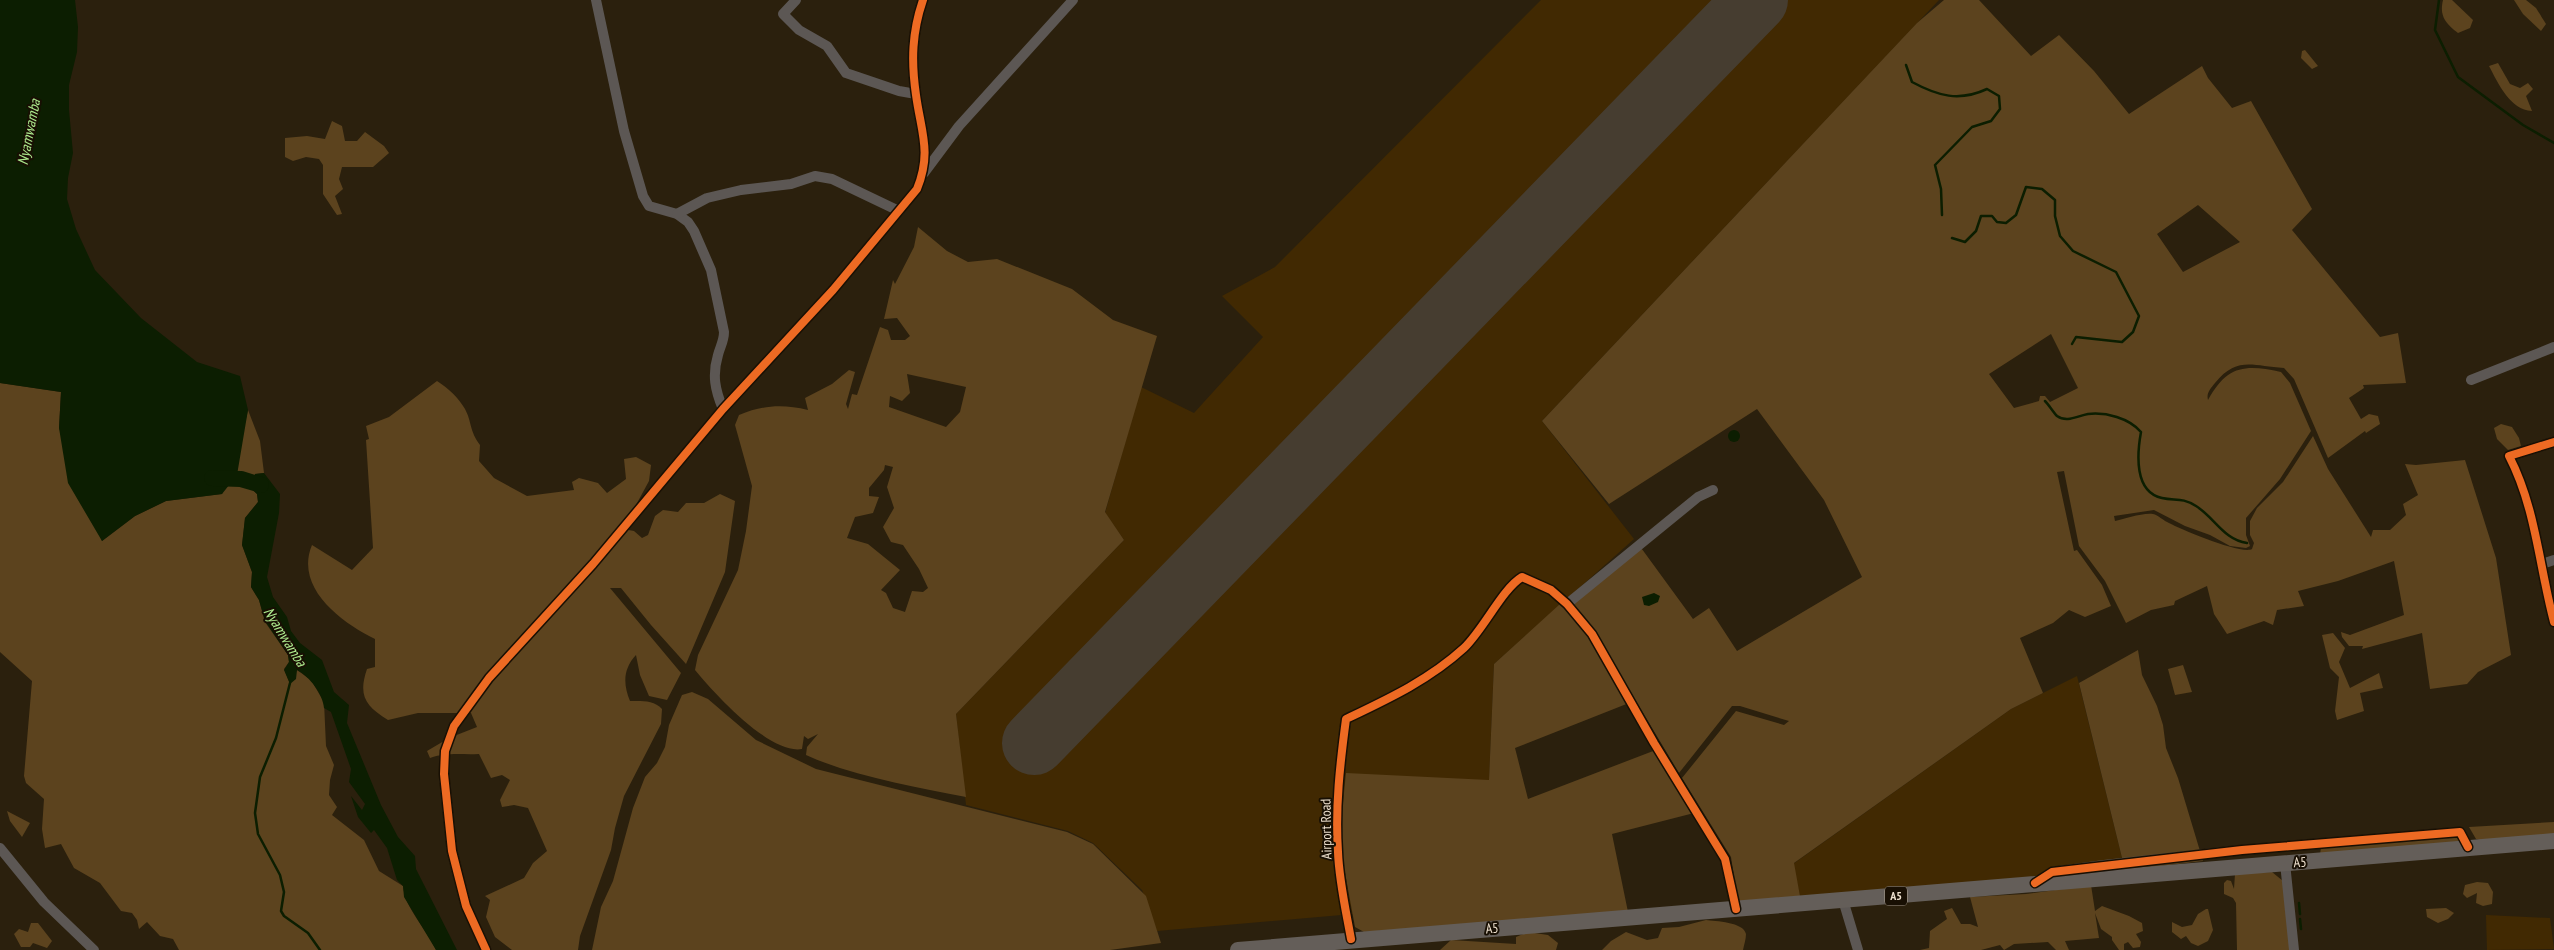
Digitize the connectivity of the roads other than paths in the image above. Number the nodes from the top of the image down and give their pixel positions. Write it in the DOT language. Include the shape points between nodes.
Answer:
graph roads {
  1 [pos="596,0"];
  2 [pos="796,0"];
  3 [pos="923,0"];
  4 [pos="1073,0"];
  5 [pos="916,94"];
  6 [pos="923,174"];
  7 [pos="899,211"];
  8 [pos="677,214"];
  9 [pos="2554,348"];
  10 [pos="2471,380"];
  11 [pos="723,409"];
  12 [pos="2554,442"];
  13 [pos="1713,490"];
  14 [pos="2554,560"];
  15 [pos="2542,564"];
  16 [pos="1567,604"];
  17 [pos="2554,622"];
  18 [pos="2554,841"];
  19 [pos="2468,847"];
  20 [pos="0,848"];
  21 [pos="2285,863"];
  22 [pos="2035,883"];
  23 [pos="1843,900"];
  24 [pos="1736,909"];
  25 [pos="1351,939"];
  26 [pos="1372,944"];
  27 [pos="94,950"];
  28 [pos="486,950"];
  29 [pos="1238,950"];
  30 [pos="1858,950"];
  31 [pos="2294,950"];
  1 -- 8 [label="street" via="624,131 643,196 650,206"];
  2 -- 5 [label="street" via="783,14 799,30 826,46 846,73"];
  3 -- 5 [label="street" via="914,33"];
  4 -- 6 [label="street" via="959,126"];
  5 -- 6 [label="street" via="926,151"];
  6 -- 7 [label="street" via="917,189"];
  7 -- 8 [label="street" via="832,179 815,176 791,184 708,198"];
  7 -- 11 [label="street" via="820,304"];
  8 -- 11 [label="street" via="694,230 717,294 724,337 714,378"];
  9 -- 10 [label="street"];
  11 -- 28 [label="street" via="593,564 489,678 452,732 445,751 444,774 452,851 466,906"];
  12 -- 15 [label="street" via="2509,456 2524,490"];
  13 -- 16 [label="street" via="1698,497"];
  14 -- 15 [label="street"];
  15 -- 17 [label="street"];
  16 -- 24 [label="street" via="1592,634 1725,859"];
  16 -- 25 [label="street, Airport Road" via="1551,590 1522,577 1512,583 1495,610 1464,647 1406,691 1346,719 1337,820 1338,854"];
  18 -- 19 [label="highway, A5 / A5"];
  19 -- 21 [label="highway, A5 / A5"];
  19 -- 22 [label="street" via="2460,832 2242,850 2052,872"];
  20 -- 27 [label="street" via="44,902"];
  21 -- 22 [label="highway, A5 / A5"];
  21 -- 31 [label="street"];
  22 -- 23 [label="highway, A5 / A5"];
  23 -- 24 [label="highway, A5 / A5"];
  23 -- 30 [label="street"];
  24 -- 26 [label="highway, A5 / A5"];
  25 -- 26 [label="highway, A5 / A5"];
  25 -- 29 [label="highway, A5 / A5"];
}
